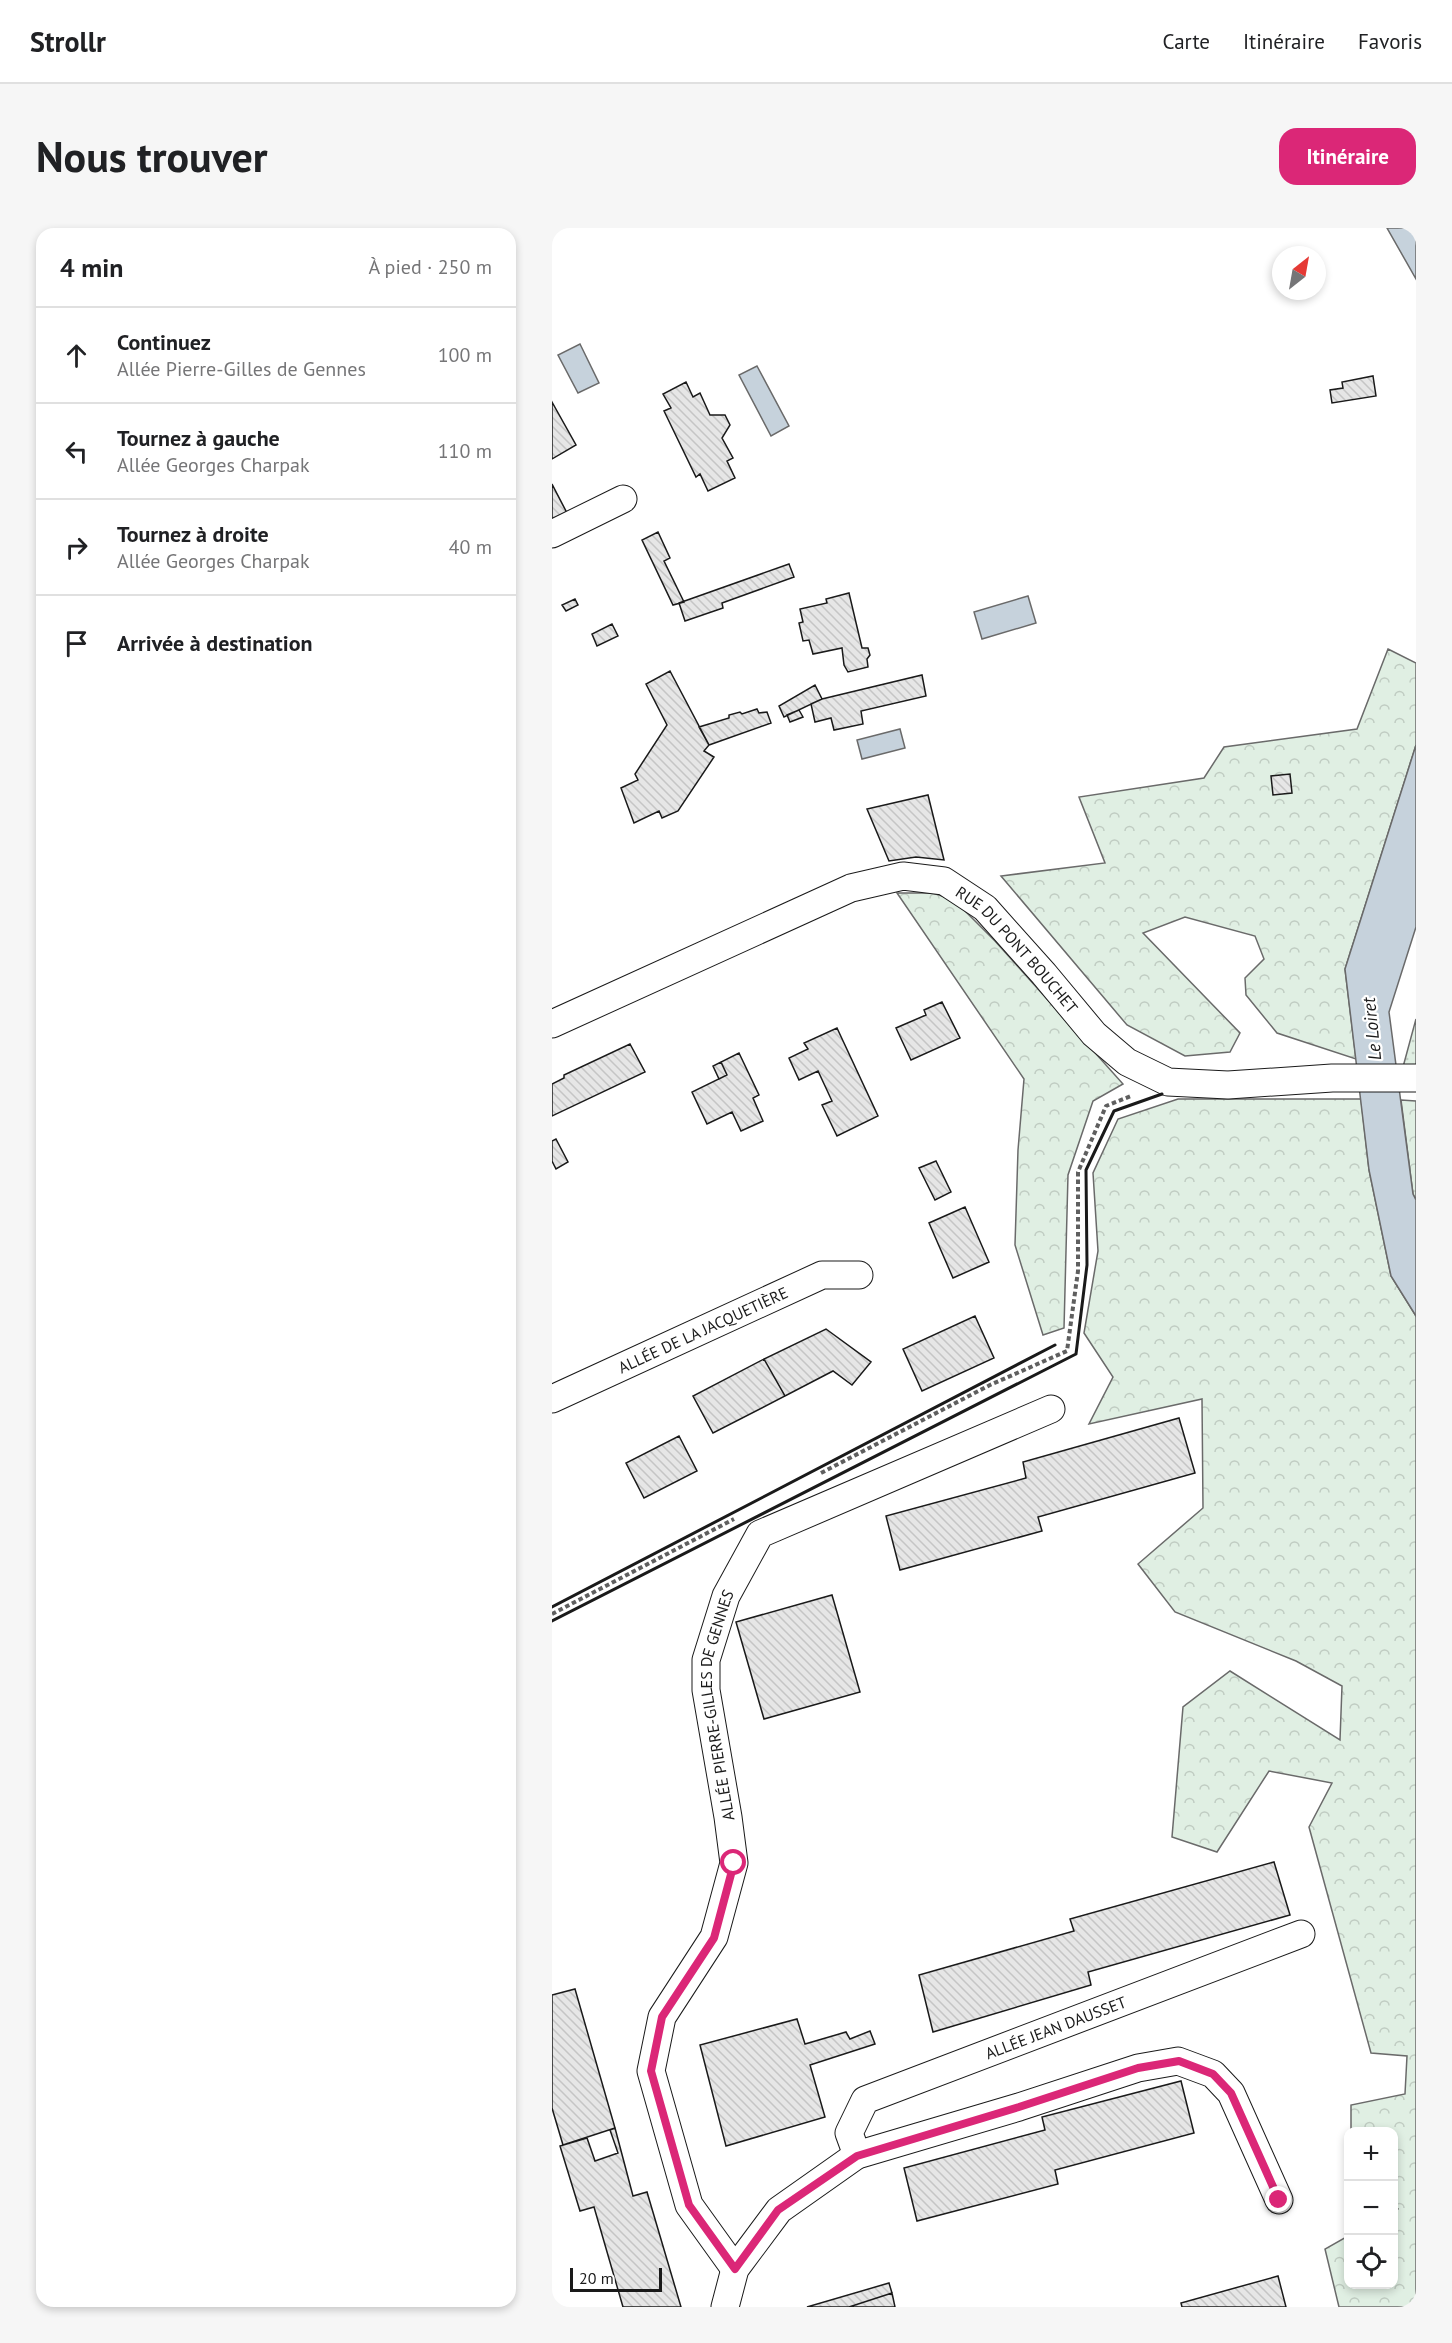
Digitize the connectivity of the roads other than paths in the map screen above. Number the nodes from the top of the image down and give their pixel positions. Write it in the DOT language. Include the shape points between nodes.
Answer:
graph roads {
  1 [pos="623,499"];
  2 [pos="552,534"];
  3 [pos="552,1024"];
  4 [pos="1410,1078"];
  5 [pos="859,1275"];
  6 [pos="552,1399"];
  7 [pos="1051,1409"];
  8 [pos="1301,1934"];
  9 [pos="857,2156"];
  10 [pos="1279,2200"];
  11 [pos="735,2269"];
  12 [pos="725,2307"];
  1 -- 2 [label="street"];
  3 -- 4 [label="street, RUE DU PONT BOUCHET" via="850,888 903,876 944,881 985,908 1094,1034 1127,1062 1168,1082 1228,1085"];
  5 -- 6 [label="street, ALLÉE DE LA JACQUETIÈRE" via="822,1275"];
  7 -- 11 [label="street, ALLÉE PIERRE-GILLES DE GENNES" via="760,1534 726,1596 706,1660 706,1690 734,1863 714,1938 662,2017 651,2071 689,2205"];
  8 -- 9 [label="street, ALLÉE JEAN DAUSSET" via="866,2100 849,2133"];
  9 -- 10 [label="street" via="1138,2068 1179,2061 1213,2074 1231,2093"];
  9 -- 11 [label="street" via="778,2210"];
  11 -- 12 [label="street"];
}
